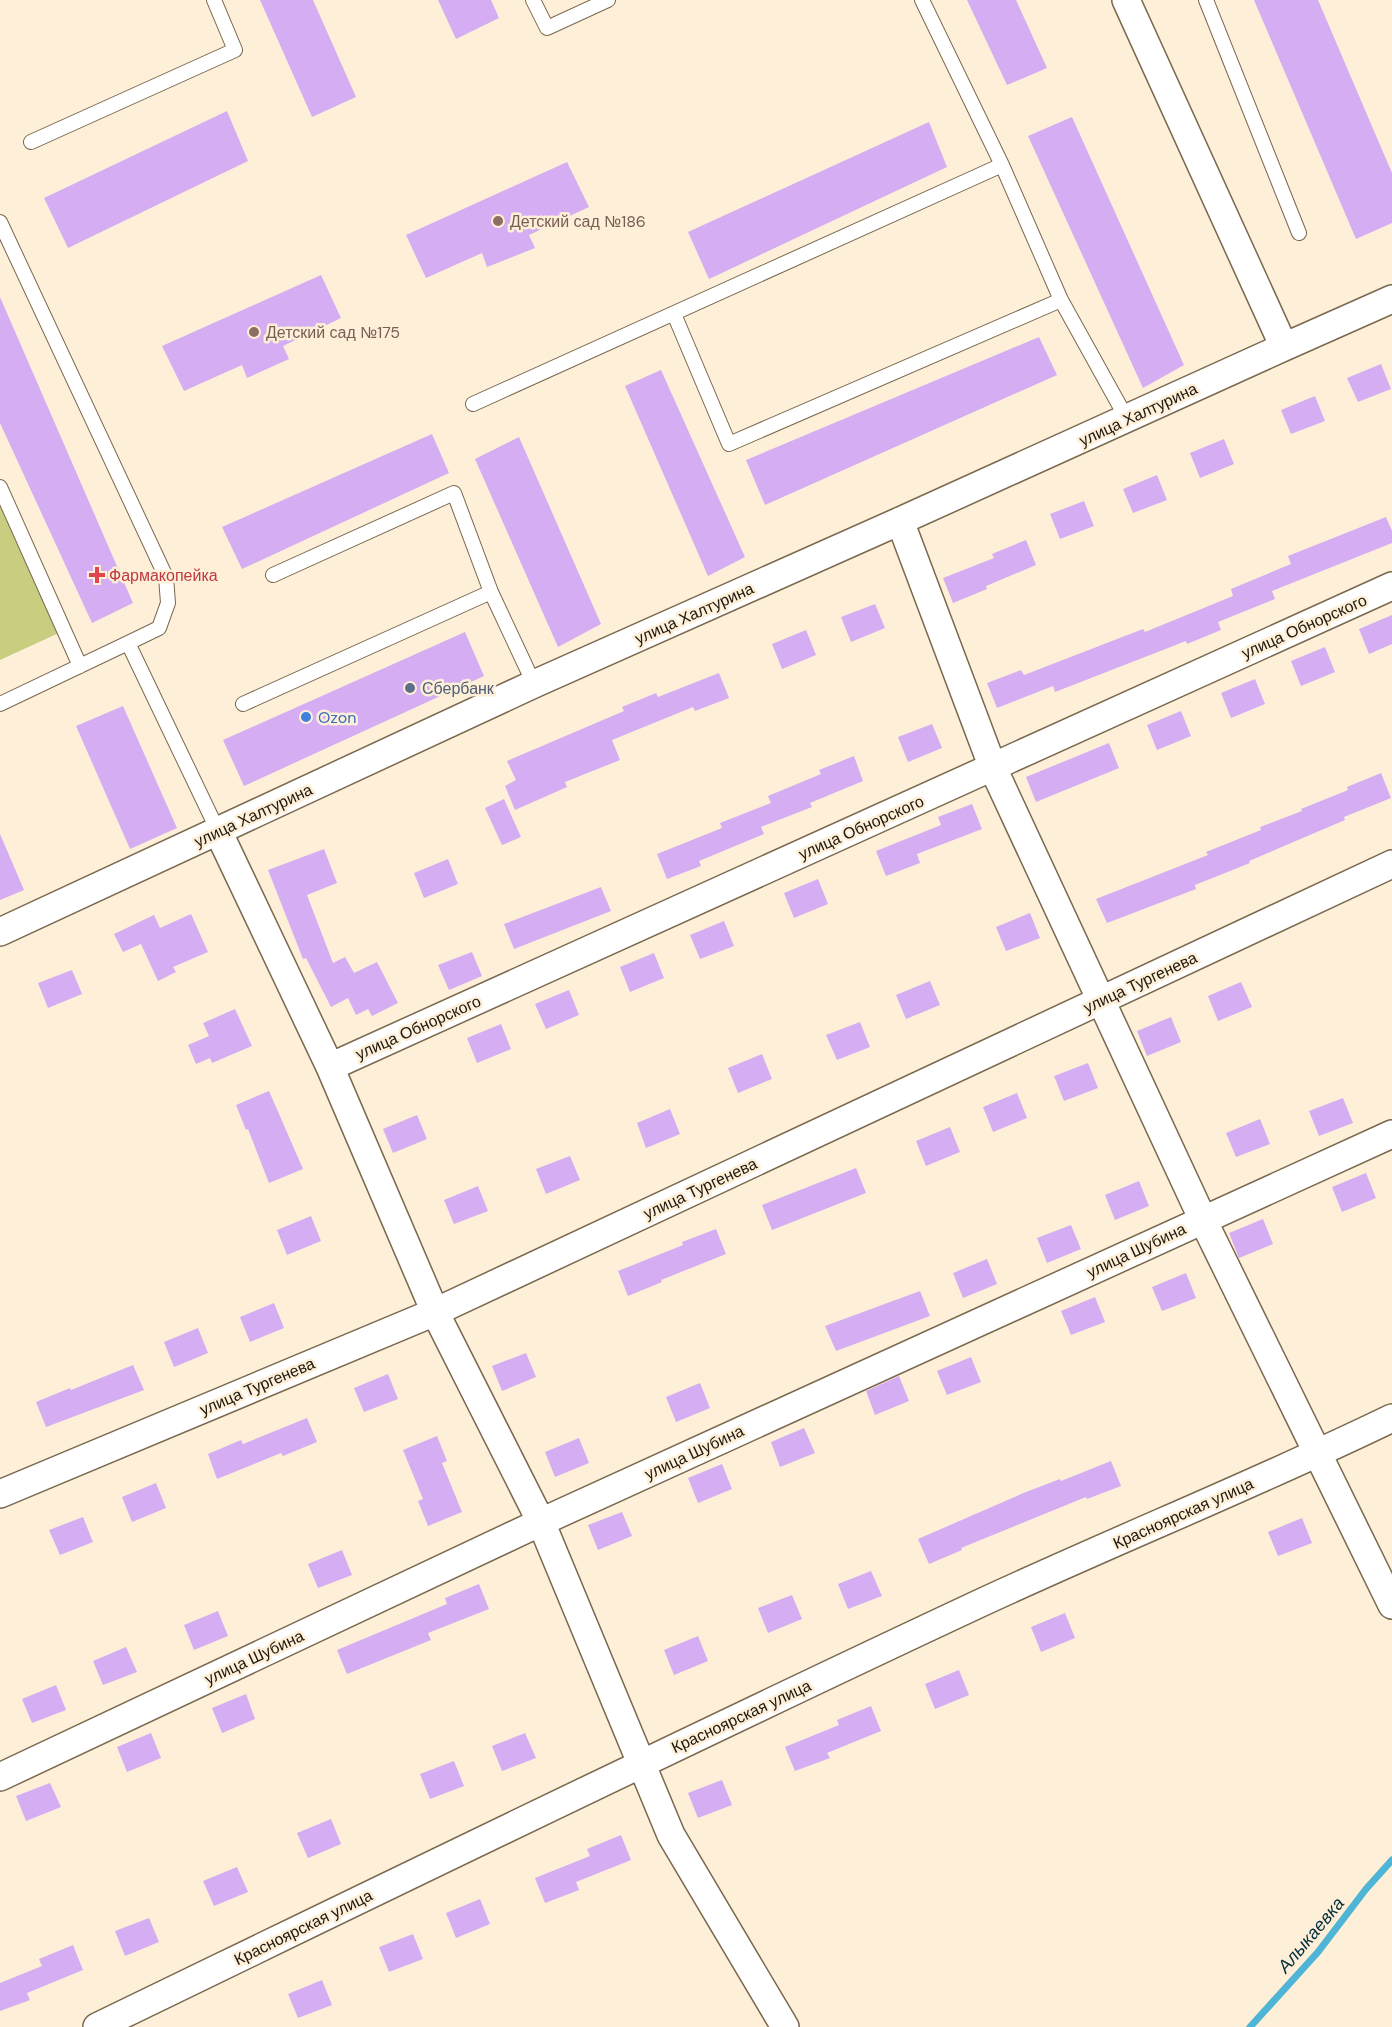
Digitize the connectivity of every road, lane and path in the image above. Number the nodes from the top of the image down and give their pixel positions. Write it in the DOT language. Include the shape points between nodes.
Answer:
graph roads {
  1 [pos="214,0"];
  2 [pos="533,0"];
  3 [pos="608,0"];
  4 [pos="922,0"];
  5 [pos="1126,0"];
  6 [pos="1206,0"];
  7 [pos="31,142"];
  8 [pos="1002,165"];
  9 [pos="0,222"];
  10 [pos="1299,233"];
  11 [pos="1392,299"];
  12 [pos="1061,300"];
  13 [pos="674,314"];
  14 [pos="1284,346"];
  15 [pos="473,404"];
  16 [pos="1127,419"];
  17 [pos="0,487"];
  18 [pos="900,521"];
  19 [pos="273,575"];
  20 [pos="1392,586"];
  21 [pos="491,592"];
  22 [pos="128,643"];
  23 [pos="80,666"];
  24 [pos="534,684"];
  25 [pos="0,704"];
  26 [pos="243,704"];
  27 [pos="993,768"];
  28 [pos="218,831"];
  29 [pos="1392,864"];
  30 [pos="0,933"];
  31 [pos="1100,1001"];
  32 [pos="330,1067"];
  33 [pos="1392,1134"];
  34 [pos="1203,1220"];
  35 [pos="435,1312"];
  36 [pos="1392,1418"];
  37 [pos="1317,1454"];
  38 [pos="0,1494"];
  39 [pos="541,1522"];
  40 [pos="1392,1605"];
  41 [pos="642,1764"];
  42 [pos="0,1777"];
  43 [pos="97,2027"];
  44 [pos="784,2027"];
  1 -- 7 [label="lane" via="235,50"];
  2 -- 3 [label="lane" via="547,28"];
  4 -- 8 [label="lane"];
  5 -- 14 [label="street"];
  6 -- 10 [label="lane"];
  8 -- 12 [label="lane"];
  8 -- 13 [label="lane"];
  9 -- 22 [label="lane" via="166,577 168,603 159,628"];
  11 -- 14 [label="street, улица Халтурина"];
  12 -- 13 [label="lane" via="729,444"];
  12 -- 16 [label="lane"];
  13 -- 15 [label="lane"];
  14 -- 16 [label="street, улица Халтурина"];
  16 -- 18 [label="street, улица Халтурина"];
  17 -- 23 [label="lane"];
  18 -- 24 [label="street, улица Халтурина"];
  18 -- 27 [label="street"];
  19 -- 21 [label="lane" via="454,493"];
  20 -- 27 [label="street, улица Обнорского"];
  21 -- 24 [label="lane"];
  21 -- 26 [label="lane"];
  22 -- 23 [label="lane"];
  22 -- 28 [label="lane"];
  23 -- 25 [label="lane"];
  24 -- 28 [label="street, улица Халтурина"];
  27 -- 31 [label="street"];
  27 -- 32 [label="street, улица Обнорского"];
  28 -- 30 [label="street, улица Халтурина"];
  28 -- 32 [label="street"];
  29 -- 31 [label="street, улица Тургенева"];
  31 -- 34 [label="street"];
  31 -- 35 [label="street, улица Тургенева"];
  32 -- 35 [label="street"];
  33 -- 34 [label="street, улица Шубина"];
  34 -- 37 [label="street"];
  34 -- 39 [label="street, улица Шубина"];
  35 -- 38 [label="street, улица Тургенева"];
  35 -- 39 [label="street"];
  36 -- 37 [label="street, Красноярская улица"];
  37 -- 40 [label="street"];
  37 -- 41 [label="street, Красноярская улица" via="976,1605"];
  39 -- 41 [label="street"];
  39 -- 42 [label="street, улица Шубина"];
  41 -- 43 [label="street, Красноярская улица"];
  41 -- 44 [label="street" via="671,1835"];
}
